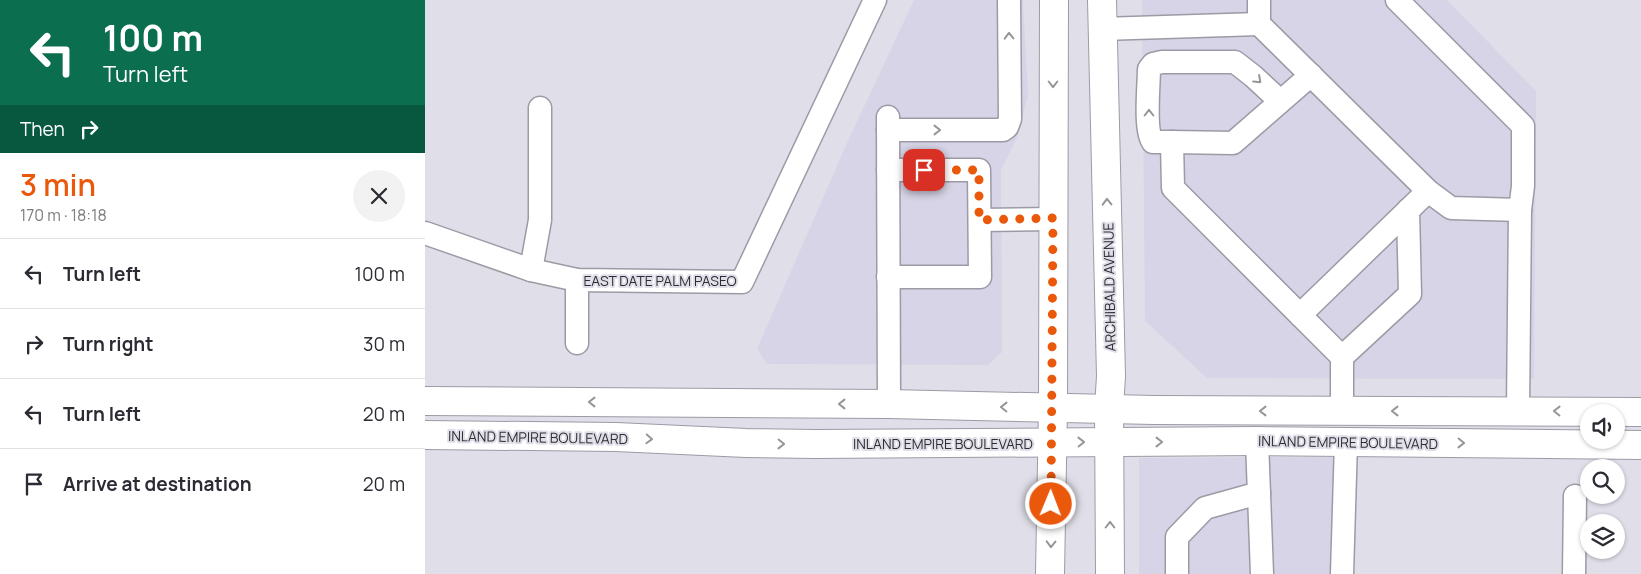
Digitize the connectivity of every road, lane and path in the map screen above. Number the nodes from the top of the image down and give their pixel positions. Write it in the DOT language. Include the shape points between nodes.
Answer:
graph roads {
  1 [pos="875,0"];
  2 [pos="1009,0"];
  3 [pos="1054,0"];
  4 [pos="1102,0"];
  5 [pos="1259,0"];
  6 [pos="1397,0"];
  7 [pos="1259,24"];
  8 [pos="1102,28"];
  9 [pos="1311,75"];
  10 [pos="1280,101"];
  11 [pos="540,108"];
  12 [pos="1173,142"];
  13 [pos="888,170"];
  14 [pos="1428,191"];
  15 [pos="1408,210"];
  16 [pos="1520,210"];
  17 [pos="1053,218"];
  18 [pos="979,220"];
  19 [pos="425,233"];
  20 [pos="531,270"];
  21 [pos="889,277"];
  22 [pos="577,280"];
  23 [pos="1300,315"];
  24 [pos="577,344"];
  25 [pos="1342,357"];
  26 [pos="425,401"];
  27 [pos="889,404"];
  28 [pos="1053,407"];
  29 [pos="1109,408"];
  30 [pos="1518,410"];
  31 [pos="1342,411"];
  32 [pos="1641,412"];
  33 [pos="425,435"];
  34 [pos="1257,441"];
  35 [pos="1110,442"];
  36 [pos="1346,442"];
  37 [pos="1052,443"];
  38 [pos="1641,445"];
  39 [pos="1259,492"];
  40 [pos="1575,496"];
  41 [pos="1050,574"];
  42 [pos="1110,574"];
  43 [pos="1177,574"];
  44 [pos="1262,574"];
  45 [pos="1342,574"];
  46 [pos="1574,574"];
  1 -- 22 [label="lane, EAST DATE PALM PASEO" via="743,282"];
  13 -- 2 [label="lane, one-way" via="888,123 1003,130 1007,127 1010,119"];
  3 -- 17 [label="main road, one-way"];
  4 -- 8 [label="main road, ARCHIBALD AVENUE"];
  5 -- 7 [label="lane"];
  6 -- 16 [label="lane" via="1523,126"];
  7 -- 8 [label="lane"];
  7 -- 9 [label="lane"];
  29 -- 8 [label="main road, ARCHIBALD AVENUE, one-way" via="1111,376"];
  9 -- 10 [label="lane"];
  9 -- 14 [label="lane"];
  10 -- 12 [label="lane" via="1233,143"];
  12 -- 10 [label="lane, one-way" via="1153,142 1151,138 1149,69 1153,64 1235,62"];
  11 -- 20 [label="lane" via="540,220"];
  12 -- 23 [label="lane" via="1173,188"];
  13 -- 18 [label="lane" via="979,170"];
  13 -- 21 [label="lane"];
  14 -- 15 [label="lane"];
  14 -- 16 [label="lane" via="1451,208"];
  15 -- 23 [label="lane"];
  15 -- 25 [label="lane" via="1409,294"];
  16 -- 30 [label="lane"];
  17 -- 18 [label="lane"];
  17 -- 28 [label="main road"];
  18 -- 21 [label="lane" via="980,277"];
  19 -- 20 [label="lane, EAST DATE PALM PASEO"];
  20 -- 22 [label="lane, EAST DATE PALM PASEO"];
  21 -- 27 [label="lane"];
  22 -- 24 [label="lane"];
  23 -- 25 [label="lane"];
  25 -- 31 [label="lane"];
  27 -- 26 [label="main road, one-way"];
  28 -- 27 [label="main road, one-way"];
  28 -- 29 [label="main road"];
  28 -- 37 [label="main road"];
  31 -- 29 [label="main road, one-way"];
  29 -- 35 [label="main road, ARCHIBALD AVENUE"];
  30 -- 31 [label="main road, one-way"];
  32 -- 30 [label="main road, one-way"];
  33 -- 37 [label="main road, INLAND EMPIRE BOULEVARD, one-way" via="816,444"];
  35 -- 34 [label="main road, INLAND EMPIRE BOULEVARD, one-way"];
  34 -- 36 [label="main road, INLAND EMPIRE BOULEVARD"];
  34 -- 39 [label="lane"];
  37 -- 35 [label="main road, INLAND EMPIRE BOULEVARD, one-way"];
  42 -- 35 [label="main road, ARCHIBALD AVENUE, one-way"];
  36 -- 38 [label="main road, INLAND EMPIRE BOULEVARD, one-way"];
  36 -- 45 [label="lane"];
  37 -- 41 [label="main road, one-way"];
  39 -- 43 [label="lane" via="1205,508 1177,537"];
  39 -- 44 [label="lane"];
  40 -- 46 [label="lane"];
}
